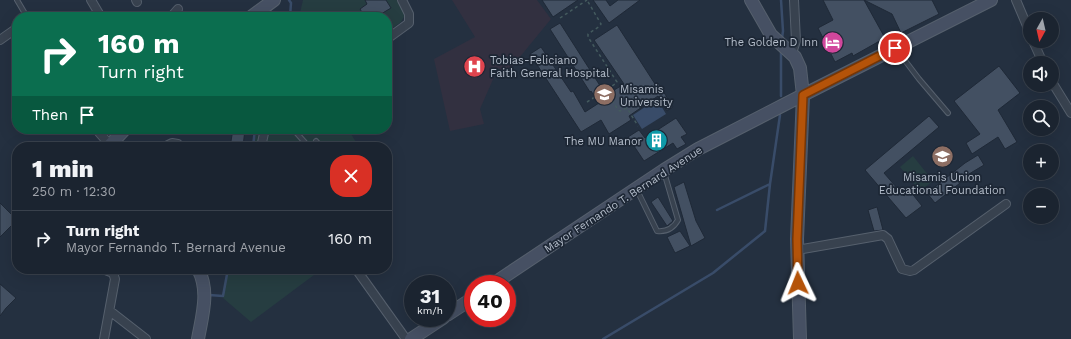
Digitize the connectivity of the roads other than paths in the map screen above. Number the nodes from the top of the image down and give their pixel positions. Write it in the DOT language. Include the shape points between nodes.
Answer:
graph roads {
  1 [pos="17,0"];
  2 [pos="91,0"];
  3 [pos="274,0"];
  4 [pos="402,0"];
  5 [pos="751,0"];
  6 [pos="794,0"];
  7 [pos="992,0"];
  8 [pos="1016,0"];
  9 [pos="178,9"];
  10 [pos="24,12"];
  11 [pos="98,12"];
  12 [pos="175,12"];
  13 [pos="258,12"];
  14 [pos="1023,16"];
  15 [pos="12,32"];
  16 [pos="392,35"];
  17 [pos="0,40"];
  18 [pos="895,48"];
  19 [pos="792,53"];
  20 [pos="1058,92"];
  21 [pos="803,95"];
  22 [pos="948,113"];
  23 [pos="1071,113"];
  24 [pos="100,134"];
  25 [pos="122,134"];
  26 [pos="297,134"];
  27 [pos="107,142"];
  28 [pos="115,142"];
  29 [pos="305,142"];
  30 [pos="664,170"];
  31 [pos="636,188"];
  32 [pos="1006,204"];
  33 [pos="798,250"];
  34 [pos="113,274"];
  35 [pos="200,274"];
  36 [pos="360,274"];
  37 [pos="506,275"];
  38 [pos="110,312"];
  39 [pos="429,327"];
  40 [pos="104,339"];
  41 [pos="146,339"];
  42 [pos="198,339"];
  43 [pos="406,339"];
  44 [pos="411,339"];
  45 [pos="800,339"];
  1 -- 10 [label="lane"];
  2 -- 11 [label="street"];
  3 -- 13 [label="main road"];
  4 -- 16 [label="street" via="409,14 409,23"];
  5 -- 19 [label="main road" via="771,35"];
  6 -- 19 [label="street" via="796,41"];
  7 -- 18 [label="main road, Mayor Fernando T. Bernard Avenue"];
  8 -- 14 [label="street"];
  9 -- 12 [label="street"];
  15 -- 17 [label="street"];
  18 -- 21 [label="main road, Mayor Fernando T. Bernard Avenue"];
  18 -- 22 [label="lane"];
  19 -- 21 [label="main road" via="800,68"];
  20 -- 23 [label="street"];
  21 -- 30 [label="main road, Mayor Fernando T. Bernard Avenue" via="698,149"];
  21 -- 33 [label="main road"];
  24 -- 27 [label="street"];
  25 -- 28 [label="main road"];
  26 -- 29 [label="lane"];
  30 -- 31 [label="main road, Mayor Fernando T. Bernard Avenue"];
  30 -- 31 [label="lane" via="678,220 671,228 662,232 657,231"];
  31 -- 37 [label="main road, Mayor Fernando T. Bernard Avenue"];
  32 -- 33 [label="street" via="910,271 902,269 884,235"];
  33 -- 45 [label="main road"];
  34 -- 38 [label="street"];
  35 -- 42 [label="main road" via="204,301"];
  36 -- 43 [label="street"];
  38 -- 40 [label="street"];
  38 -- 41 [label="street"];
  39 -- 44 [label="main road"];
}
